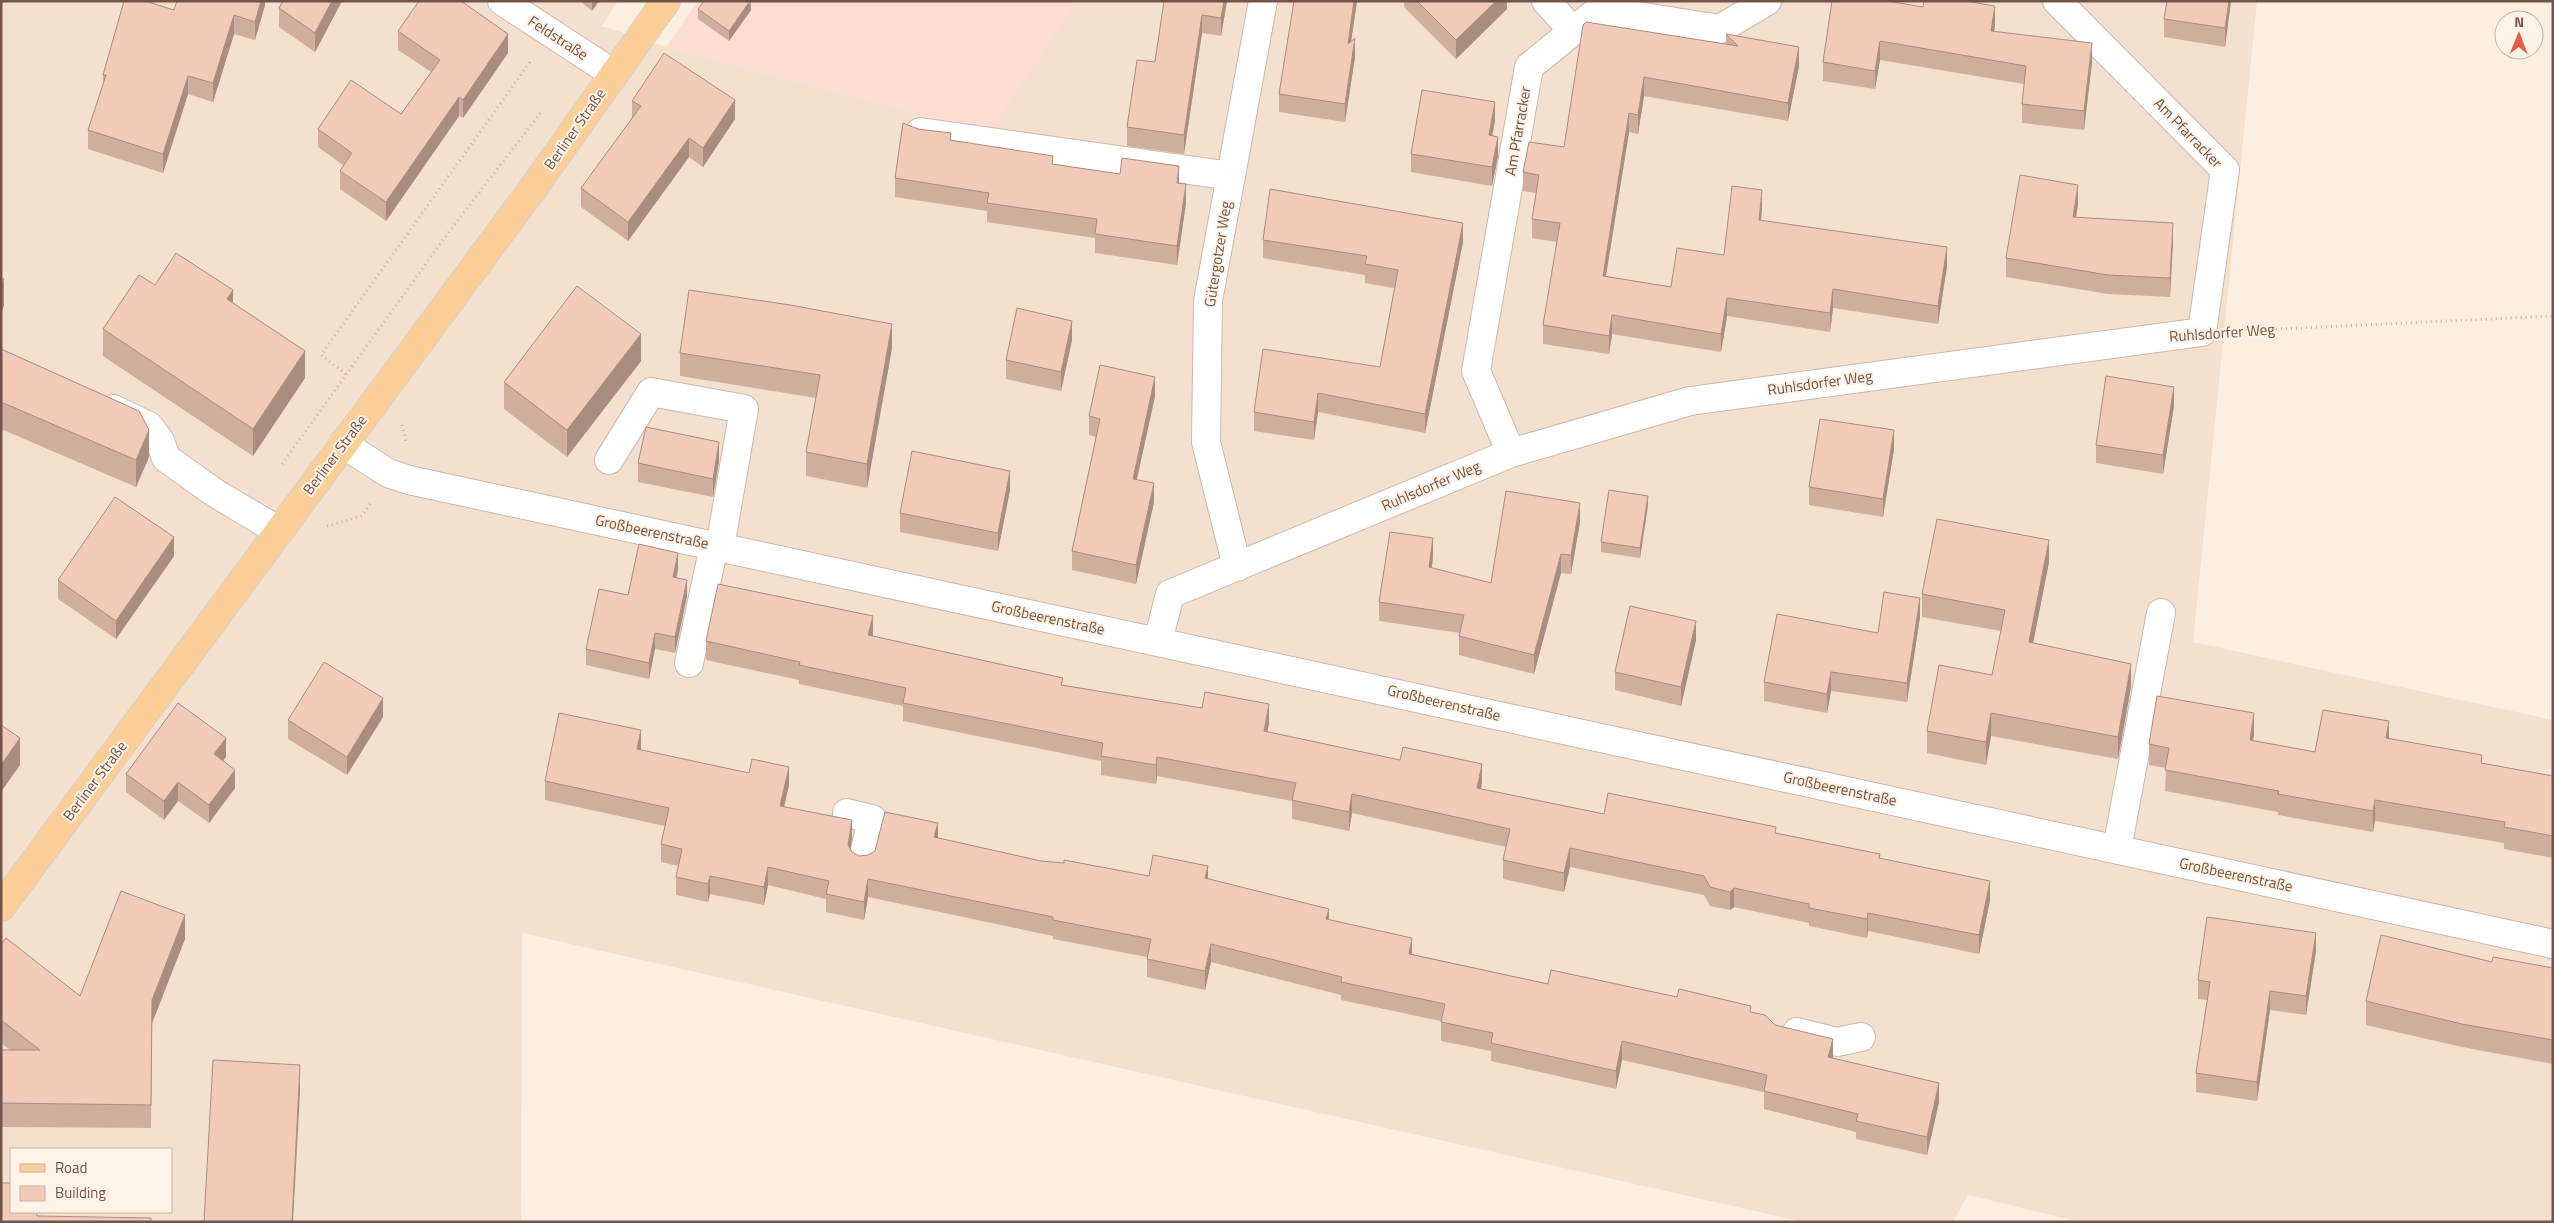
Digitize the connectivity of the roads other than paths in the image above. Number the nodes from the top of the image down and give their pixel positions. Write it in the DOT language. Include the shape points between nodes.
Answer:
graph roads {
  1 [pos="502,1"];
  2 [pos="666,1"];
  3 [pos="1263,1"];
  4 [pos="1546,1"];
  5 [pos="1767,1"];
  6 [pos="2057,1"];
  7 [pos="1573,31"];
  8 [pos="614,74"];
  9 [pos="920,132"];
  10 [pos="1231,176"];
  11 [pos="2202,332"];
  12 [pos="87,397"];
  13 [pos="343,444"];
  14 [pos="1511,453"];
  15 [pos="609,460"];
  16 [pos="279,531"];
  17 [pos="717,547"];
  18 [pos="1237,567"];
  19 [pos="2161,613"];
  20 [pos="1158,642"];
  21 [pos="689,663"];
  22 [pos="847,813"];
  23 [pos="2117,849"];
  24 [pos="862,859"];
  25 [pos="1,907"];
  26 [pos="2553,944"];
  27 [pos="1779,1028"];
  28 [pos="1861,1037"];
  1 -- 8 [label="street, Feldstraße"];
  2 -- 8 [label="main road, Berliner Straße"];
  3 -- 10 [label="street, Gütergotzer Weg"];
  4 -- 7 [label="street"];
  5 -- 7 [label="street, Am Pfarracker" via="1720,29 1599,10"];
  6 -- 11 [label="street, Am Pfarracker" via="2224,170"];
  7 -- 14 [label="street, Am Pfarracker" via="1529,67 1476,371"];
  8 -- 13 [label="main road, Berliner Straße"];
  9 -- 10 [label="street"];
  10 -- 18 [label="street, Gütergotzer Weg" via="1208,301 1206,442"];
  11 -- 14 [label="street, Ruhlsdorfer Weg" via="1690,401"];
  12 -- 16 [label="street" via="149,426 160,441 166,458 215,493"];
  13 -- 16 [label="main road, Berliner Straße"];
  13 -- 17 [label="street, Großbeerenstraße" via="388,473 409,480"];
  14 -- 18 [label="street, Ruhlsdorfer Weg"];
  15 -- 17 [label="street" via="651,392 744,409"];
  16 -- 25 [label="main road, Berliner Straße"];
  17 -- 20 [label="street, Großbeerenstraße"];
  17 -- 21 [label="street"];
  18 -- 20 [label="street, Ruhlsdorfer Weg" via="1170,594"];
  19 -- 23 [label="street"];
  20 -- 23 [label="street, Großbeerenstraße"];
  22 -- 24 [label="street" via="872,819"];
  23 -- 26 [label="street, Großbeerenstraße"];
  27 -- 28 [label="street" via="1837,1042"];
}
